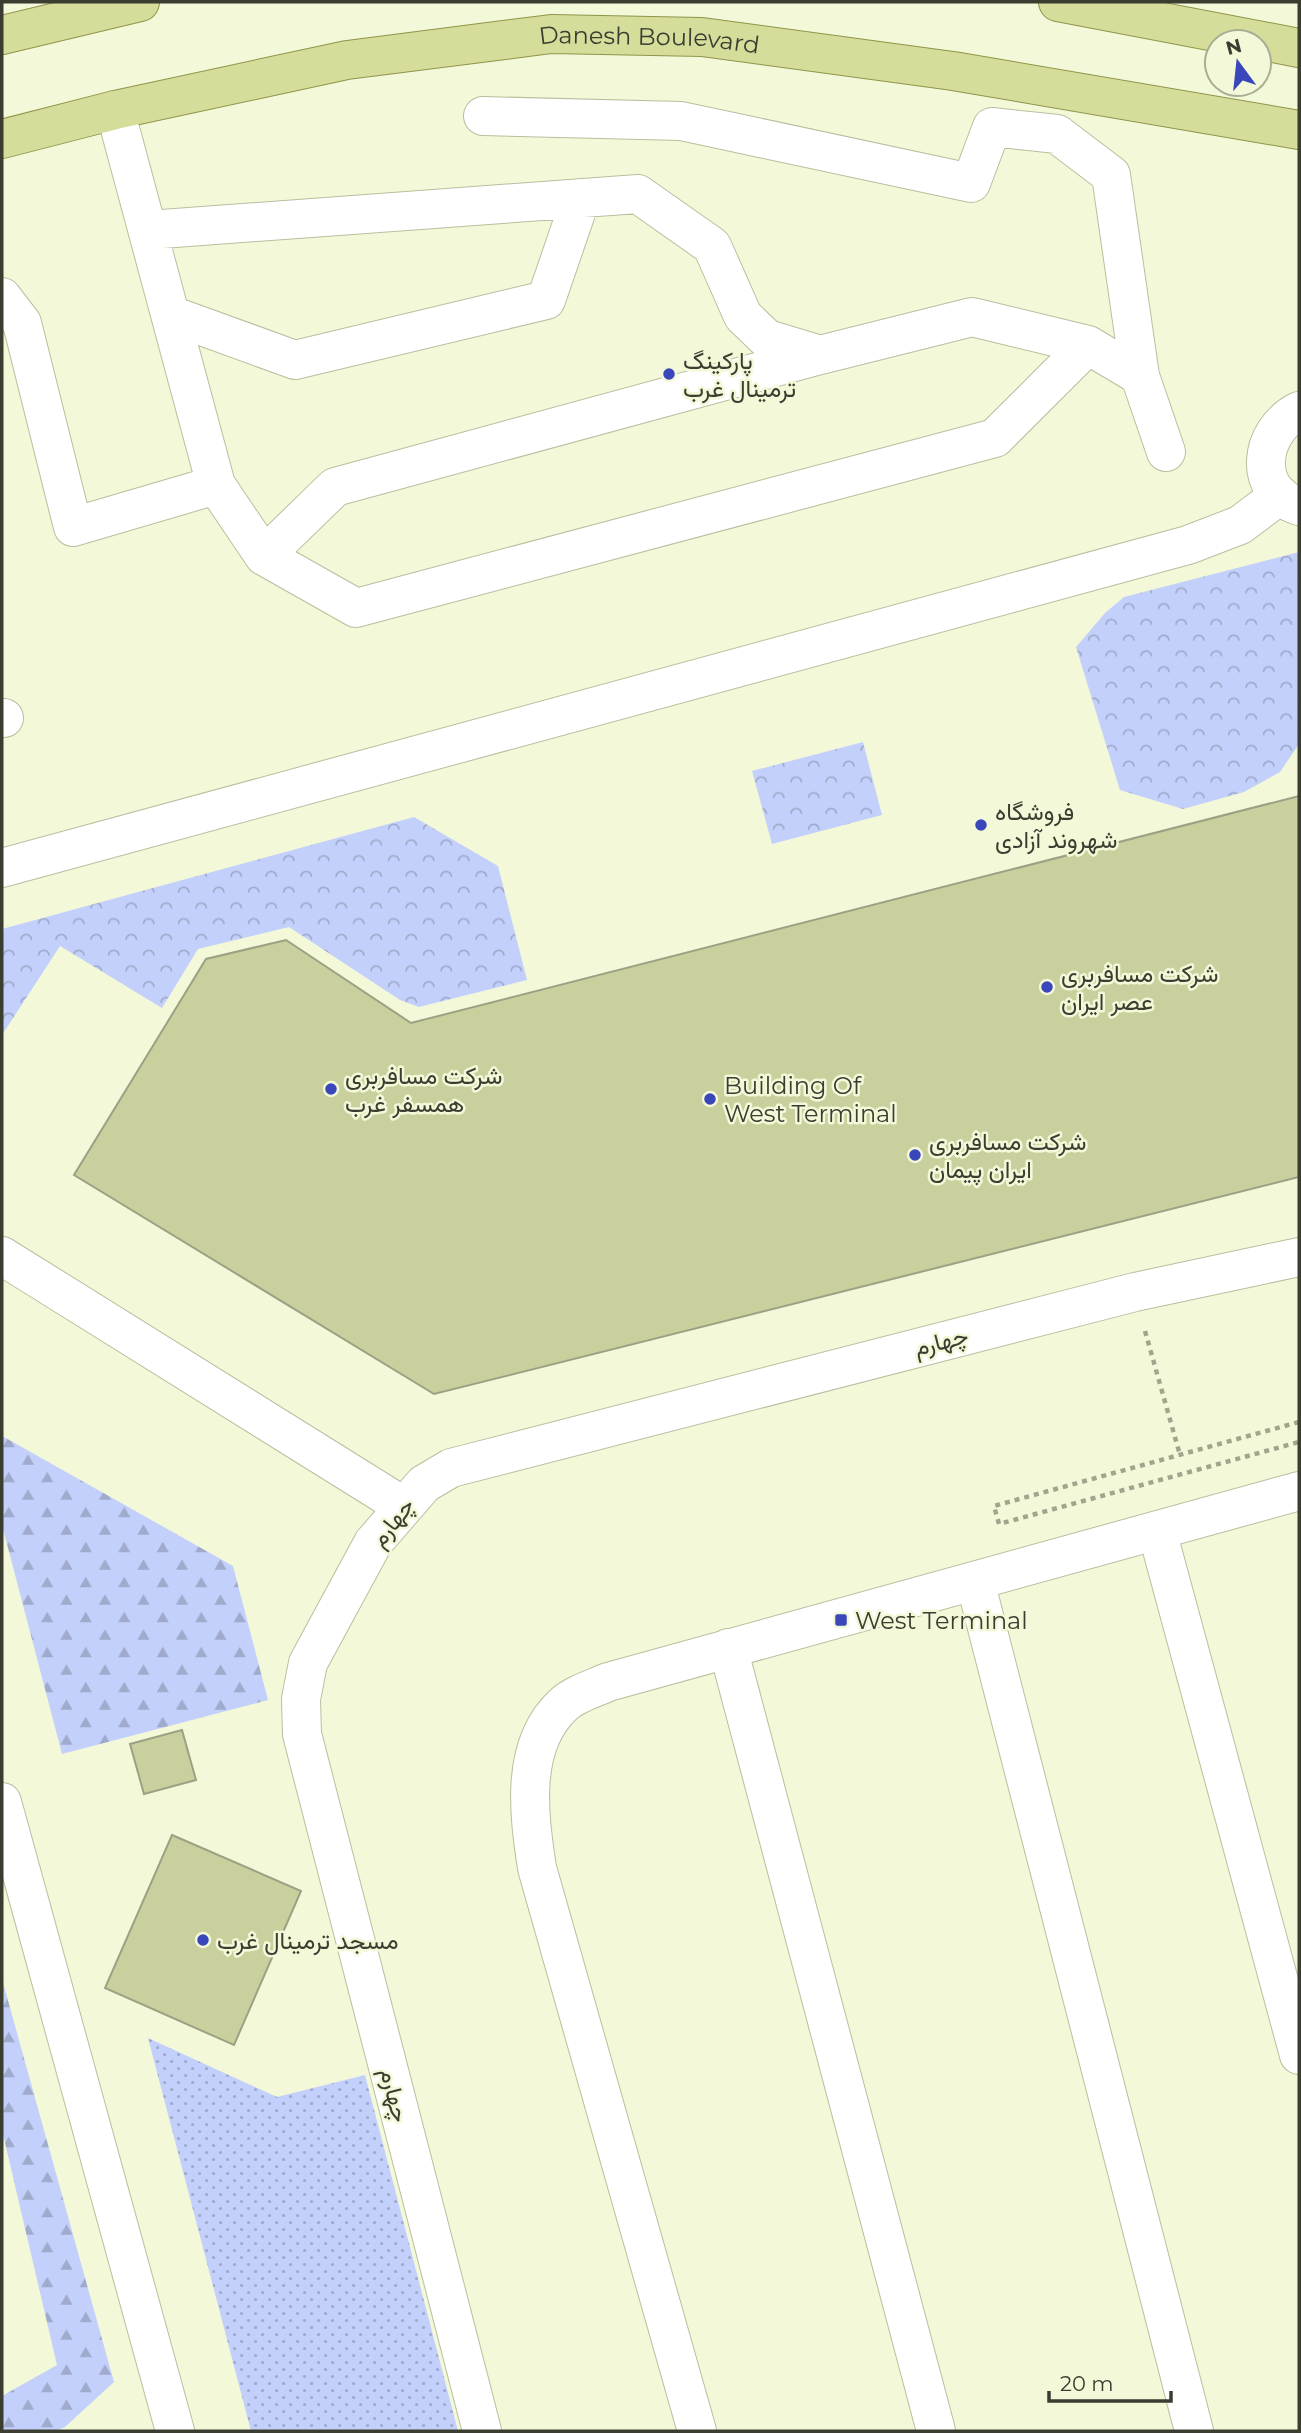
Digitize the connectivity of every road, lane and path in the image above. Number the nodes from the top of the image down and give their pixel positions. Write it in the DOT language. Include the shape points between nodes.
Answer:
graph roads {
  1 [pos="140,2"];
  2 [pos="1058,2"];
  3 [pos="2,35"];
  4 [pos="1299,48"];
  5 [pos="115,110"];
  6 [pos="483,116"];
  7 [pos="1299,130"];
  8 [pos="2,139"];
  9 [pos="581,198"];
  10 [pos="148,230"];
  11 [pos="2,297"];
  12 [pos="171,315"];
  13 [pos="1088,345"];
  14 [pos="820,355"];
  15 [pos="1140,376"];
  16 [pos="1299,411"];
  17 [pos="1166,453"];
  18 [pos="216,485"];
  19 [pos="1290,501"];
  20 [pos="264,556"];
  21 [pos="2,868"];
  22 [pos="2,1256"];
  23 [pos="1299,1257"];
  24 [pos="1135,1292"];
  25 [pos="1299,1422"];
  26 [pos="1299,1442"];
  27 [pos="1180,1455"];
  28 [pos="1299,1492"];
  29 [pos="402,1506"];
  30 [pos="1157,1531"];
  31 [pos="975,1581"];
  32 [pos="728,1648"];
  33 [pos="2,1802"];
  34 [pos="1299,2055"];
  35 [pos="175,2431"];
  36 [pos="482,2431"];
  37 [pos="697,2431"];
  38 [pos="936,2431"];
  39 [pos="1194,2431"];
  1 -- 3 [label="main road"];
  2 -- 4 [label="main road"];
  5 -- 7 [label="main road, Danesh Boulevard" via="347,60 551,34 702,37 940,69"];
  5 -- 8 [label="main road, Danesh Boulevard"];
  5 -- 10 [label="lane"];
  6 -- 15 [label="lane" via="681,121 971,183 992,127 1058,134 1111,175"];
  9 -- 10 [label="lane"];
  9 -- 12 [label="lane" via="546,300 295,360"];
  9 -- 14 [label="lane" via="638,194 712,246 743,316 767,339"];
  10 -- 12 [label="lane"];
  11 -- 18 [label="lane" via="22,323 73,527"];
  12 -- 18 [label="lane"];
  13 -- 14 [label="lane" via="972,317"];
  13 -- 15 [label="lane"];
  13 -- 20 [label="lane" via="995,438 356,608"];
  14 -- 20 [label="lane" via="335,487"];
  15 -- 17 [label="lane"];
  16 -- 19 [label="lane" via="1283,420 1266,448 1271,482"];
  18 -- 20 [label="lane"];
  19 -- 21 [label="lane" via="1188,545"];
  22 -- 29 [label="lane"];
  23 -- 24 [label="lane, چهارم"];
  24 -- 27 [label="path"];
  24 -- 29 [label="lane, چهارم" via="490,1456 424,1484"];
  25 -- 27 [label="path"];
  26 -- 27 [label="path" via="999,1524 994,1506"];
  28 -- 30 [label="lane"];
  29 -- 36 [label="lane, چهارم" via="373,1543 309,1663 301,1699 302,1734"];
  30 -- 31 [label="lane"];
  30 -- 34 [label="lane"];
  31 -- 32 [label="lane"];
  31 -- 39 [label="lane"];
  32 -- 37 [label="lane" via="608,1682 565,1703 545,1728 531,1769 530,1819 537,1868"];
  32 -- 38 [label="lane"];
  33 -- 35 [label="lane"];
}
